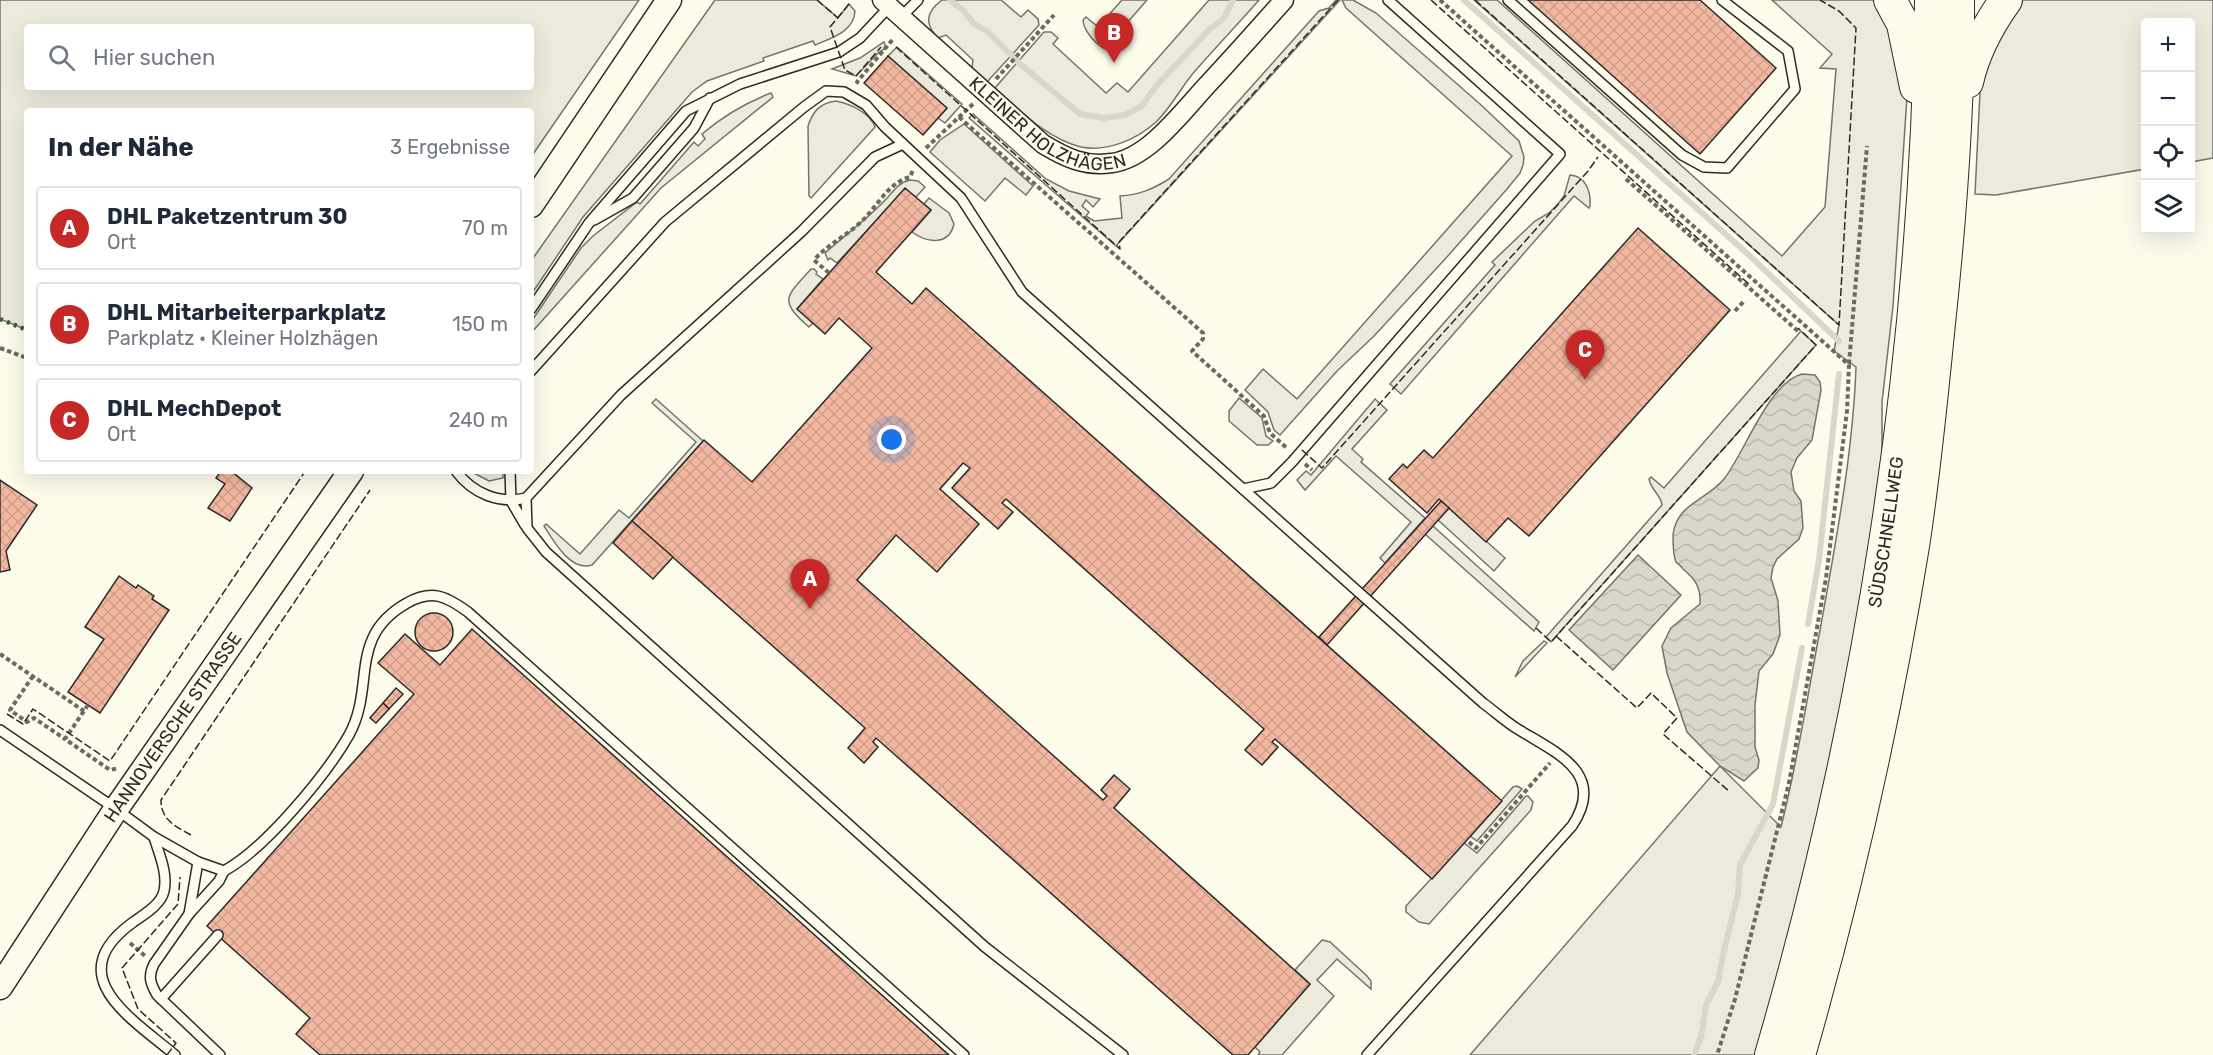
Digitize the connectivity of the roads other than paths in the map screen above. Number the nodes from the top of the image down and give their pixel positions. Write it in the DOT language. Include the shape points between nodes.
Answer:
graph roads {
  1 [pos="669,0"];
  2 [pos="918,0"];
  3 [pos="1284,0"];
  4 [pos="1388,0"];
  5 [pos="1508,0"];
  6 [pos="1722,0"];
  7 [pos="1890,0"];
  8 [pos="1931,0"];
  9 [pos="1958,0"];
  10 [pos="2006,0"];
  11 [pos="891,8"];
  12 [pos="710,97"];
  13 [pos="1941,137"];
  14 [pos="903,144"];
  15 [pos="534,201"];
  16 [pos="589,223"];
  17 [pos="534,305"];
  18 [pos="534,368"];
  19 [pos="349,474"];
  20 [pos="458,474"];
  21 [pos="510,474"];
  22 [pos="1243,489"];
  23 [pos="526,498"];
  24 [pos="511,501"];
  25 [pos="526,528"];
  26 [pos="0,730"];
  27 [pos="116,809"];
  28 [pos="154,837"];
  29 [pos="198,862"];
  30 [pos="224,871"];
  31 [pos="189,914"];
  32 [pos="218,935"];
  33 [pos="0,987"];
  34 [pos="161,999"];
  35 [pos="175,1055"];
  36 [pos="220,1055"];
  37 [pos="964,1055"];
  38 [pos="1123,1055"];
  39 [pos="1366,1055"];
  40 [pos="1771,1055"];
  41 [pos="1799,1055"];
  1 -- 15 [label="street"];
  2 -- 11 [label="lane"];
  3 -- 11 [label="street, KLEINER HOLZHÄGEN" via="1161,135 1136,154 1114,163 1093,164 1067,158 1043,144"];
  4 -- 22 [label="lane" via="1560,154 1296,457 1271,483"];
  5 -- 6 [label="lane" via="1682,155 1704,167 1727,168 1795,90 1788,51"];
  7 -- 13 [label="highway" via="1903,24"];
  8 -- 13 [label="highway, SÜDSCHNELLWEG"];
  9 -- 13 [label="highway, SÜDSCHNELLWEG"];
  10 -- 13 [label="highway" via="1991,20"];
  11 -- 12 [label="lane" via="839,52"];
  12 -- 16 [label="lane" via="686,111"];
  12 -- 16 [label="lane" via="694,128 633,198"];
  13 -- 40 [label="highway, SÜDSCHNELLWEG" via="1866,655 1828,835"];
  13 -- 41 [label="highway, SÜDSCHNELLWEG" via="1944,281 1928,433 1905,589 1854,844"];
  14 -- 18 [label="lane" via="866,105 844,92 826,91 665,222"];
  14 -- 22 [label="lane" via="962,198 1022,292"];
  14 -- 23 [label="lane" via="875,157 801,232 621,395"];
  16 -- 17 [label="lane"];
  19 -- 27 [label="street, HANNOVERSCHE STRASSE"];
  20 -- 24 [label="lane" via="485,494"];
  21 -- 24 [label="lane"];
  22 -- 39 [label="lane" via="1483,703 1546,744 1582,780 1582,811 1572,826"];
  23 -- 24 [label="lane"];
  23 -- 25 [label="lane"];
  24 -- 25 [label="lane"];
  25 -- 38 [label="lane" via="546,552 985,947"];
  26 -- 27 [label="lane"];
  27 -- 28 [label="lane"];
  27 -- 33 [label="street, HANNOVERSCHE STRASSE"];
  28 -- 29 [label="lane"];
  28 -- 35 [label="lane" via="164,870 164,893 109,943 101,969 107,992 117,1005"];
  29 -- 30 [label="lane"];
  29 -- 31 [label="lane"];
  30 -- 31 [label="lane"];
  30 -- 37 [label="lane" via="263,842 325,771 350,732 376,628 396,609 432,594 452,600 468,612"];
  31 -- 34 [label="lane" via="150,972 151,985"];
  32 -- 34 [label="lane"];
  34 -- 36 [label="lane"];
}
